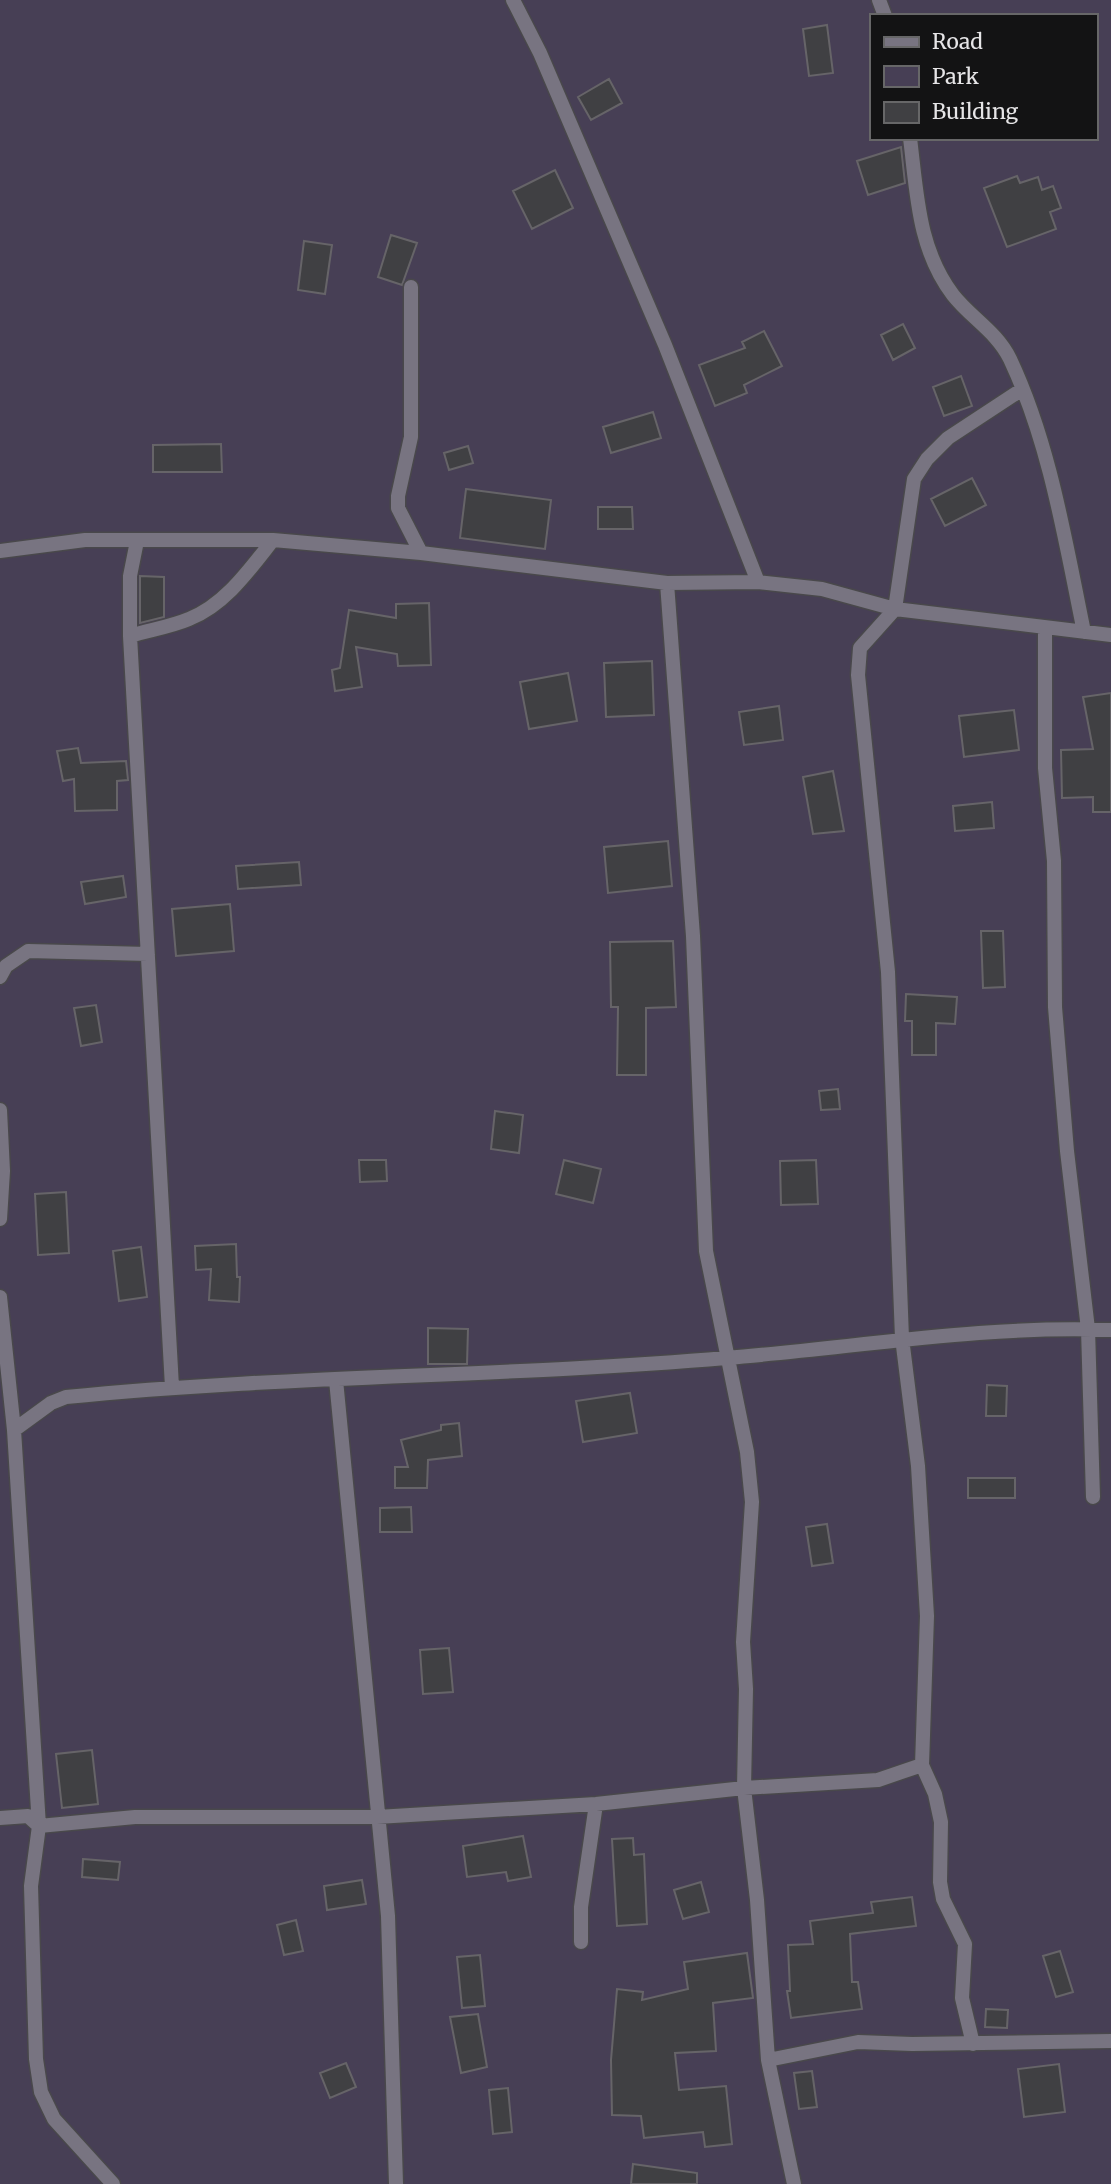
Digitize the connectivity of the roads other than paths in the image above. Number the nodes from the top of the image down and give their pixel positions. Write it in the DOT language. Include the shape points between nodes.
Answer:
graph roads {
  1 [pos="513,0"];
  2 [pos="910,140"];
  3 [pos="411,287"];
  4 [pos="1021,390"];
  5 [pos="273,540"];
  6 [pos="137,541"];
  7 [pos="0,551"];
  8 [pos="421,553"];
  9 [pos="758,582"];
  10 [pos="667,583"];
  11 [pos="895,609"];
  12 [pos="1045,628"];
  13 [pos="1084,632"];
  14 [pos="1111,635"];
  15 [pos="130,636"];
  16 [pos="148,954"];
  17 [pos="0,977"];
  18 [pos="0,1110"];
  19 [pos="0,1219"];
  20 [pos="0,1297"];
  21 [pos="1088,1329"];
  22 [pos="1111,1330"];
  23 [pos="902,1338"];
  24 [pos="726,1358"];
  25 [pos="336,1380"];
  26 [pos="172,1387"];
  27 [pos="14,1430"];
  28 [pos="1093,1497"];
  29 [pos="922,1765"];
  30 [pos="744,1788"];
  31 [pos="596,1804"];
  32 [pos="377,1817"];
  33 [pos="0,1818"];
  34 [pos="39,1826"];
  35 [pos="580,1942"];
  36 [pos="1111,2041"];
  37 [pos="973,2043"];
  38 [pos="768,2060"];
  39 [pos="113,2184"];
  40 [pos="396,2184"];
  41 [pos="794,2184"];
  1 -- 9 [label="street" via="665,345"];
  2 -- 4 [label="street" via="920,221 931,260 955,297 999,339"];
  3 -- 8 [label="street" via="411,437 398,508"];
  4 -- 11 [label="street" via="948,438 926,459 914,479"];
  4 -- 13 [label="street" via="1048,466"];
  5 -- 6 [label="street"];
  5 -- 8 [label="street"];
  5 -- 15 [label="street" via="211,607 190,619"];
  6 -- 7 [label="street" via="85,540"];
  6 -- 15 [label="street" via="130,576"];
  8 -- 10 [label="street"];
  9 -- 10 [label="street"];
  9 -- 11 [label="street" via="822,590"];
  10 -- 24 [label="street" via="693,936 706,1251"];
  11 -- 12 [label="street"];
  11 -- 23 [label="street" via="860,648 858,675 888,972"];
  12 -- 13 [label="street"];
  12 -- 21 [label="street" via="1054,994"];
  13 -- 14 [label="street"];
  15 -- 16 [label="street"];
  16 -- 17 [label="street" via="28,951 6,965"];
  16 -- 26 [label="street"];
  18 -- 19 [label="street"];
  20 -- 27 [label="street"];
  21 -- 22 [label="street"];
  21 -- 23 [label="street"];
  21 -- 28 [label="street"];
  23 -- 24 [label="street"];
  23 -- 29 [label="street" via="918,1466 927,1616"];
  24 -- 25 [label="street"];
  24 -- 30 [label="street" via="747,1452 752,1502 743,1642"];
  25 -- 26 [label="street"];
  25 -- 32 [label="street"];
  26 -- 27 [label="street" via="66,1397"];
  27 -- 34 [label="street"];
  29 -- 30 [label="street" via="878,1780"];
  29 -- 37 [label="street" via="941,1822 943,1899 965,1944 962,1998"];
  30 -- 31 [label="street"];
  30 -- 38 [label="street"];
  31 -- 32 [label="street"];
  31 -- 35 [label="street"];
  32 -- 34 [label="street" via="148,1817"];
  32 -- 40 [label="street" via="388,1916"];
  33 -- 34 [label="street" via="28,1816"];
  34 -- 39 [label="street" via="31,1886 41,2092 54,2119"];
  36 -- 37 [label="street"];
  37 -- 38 [label="street" via="858,2042"];
  38 -- 41 [label="street"];
}
